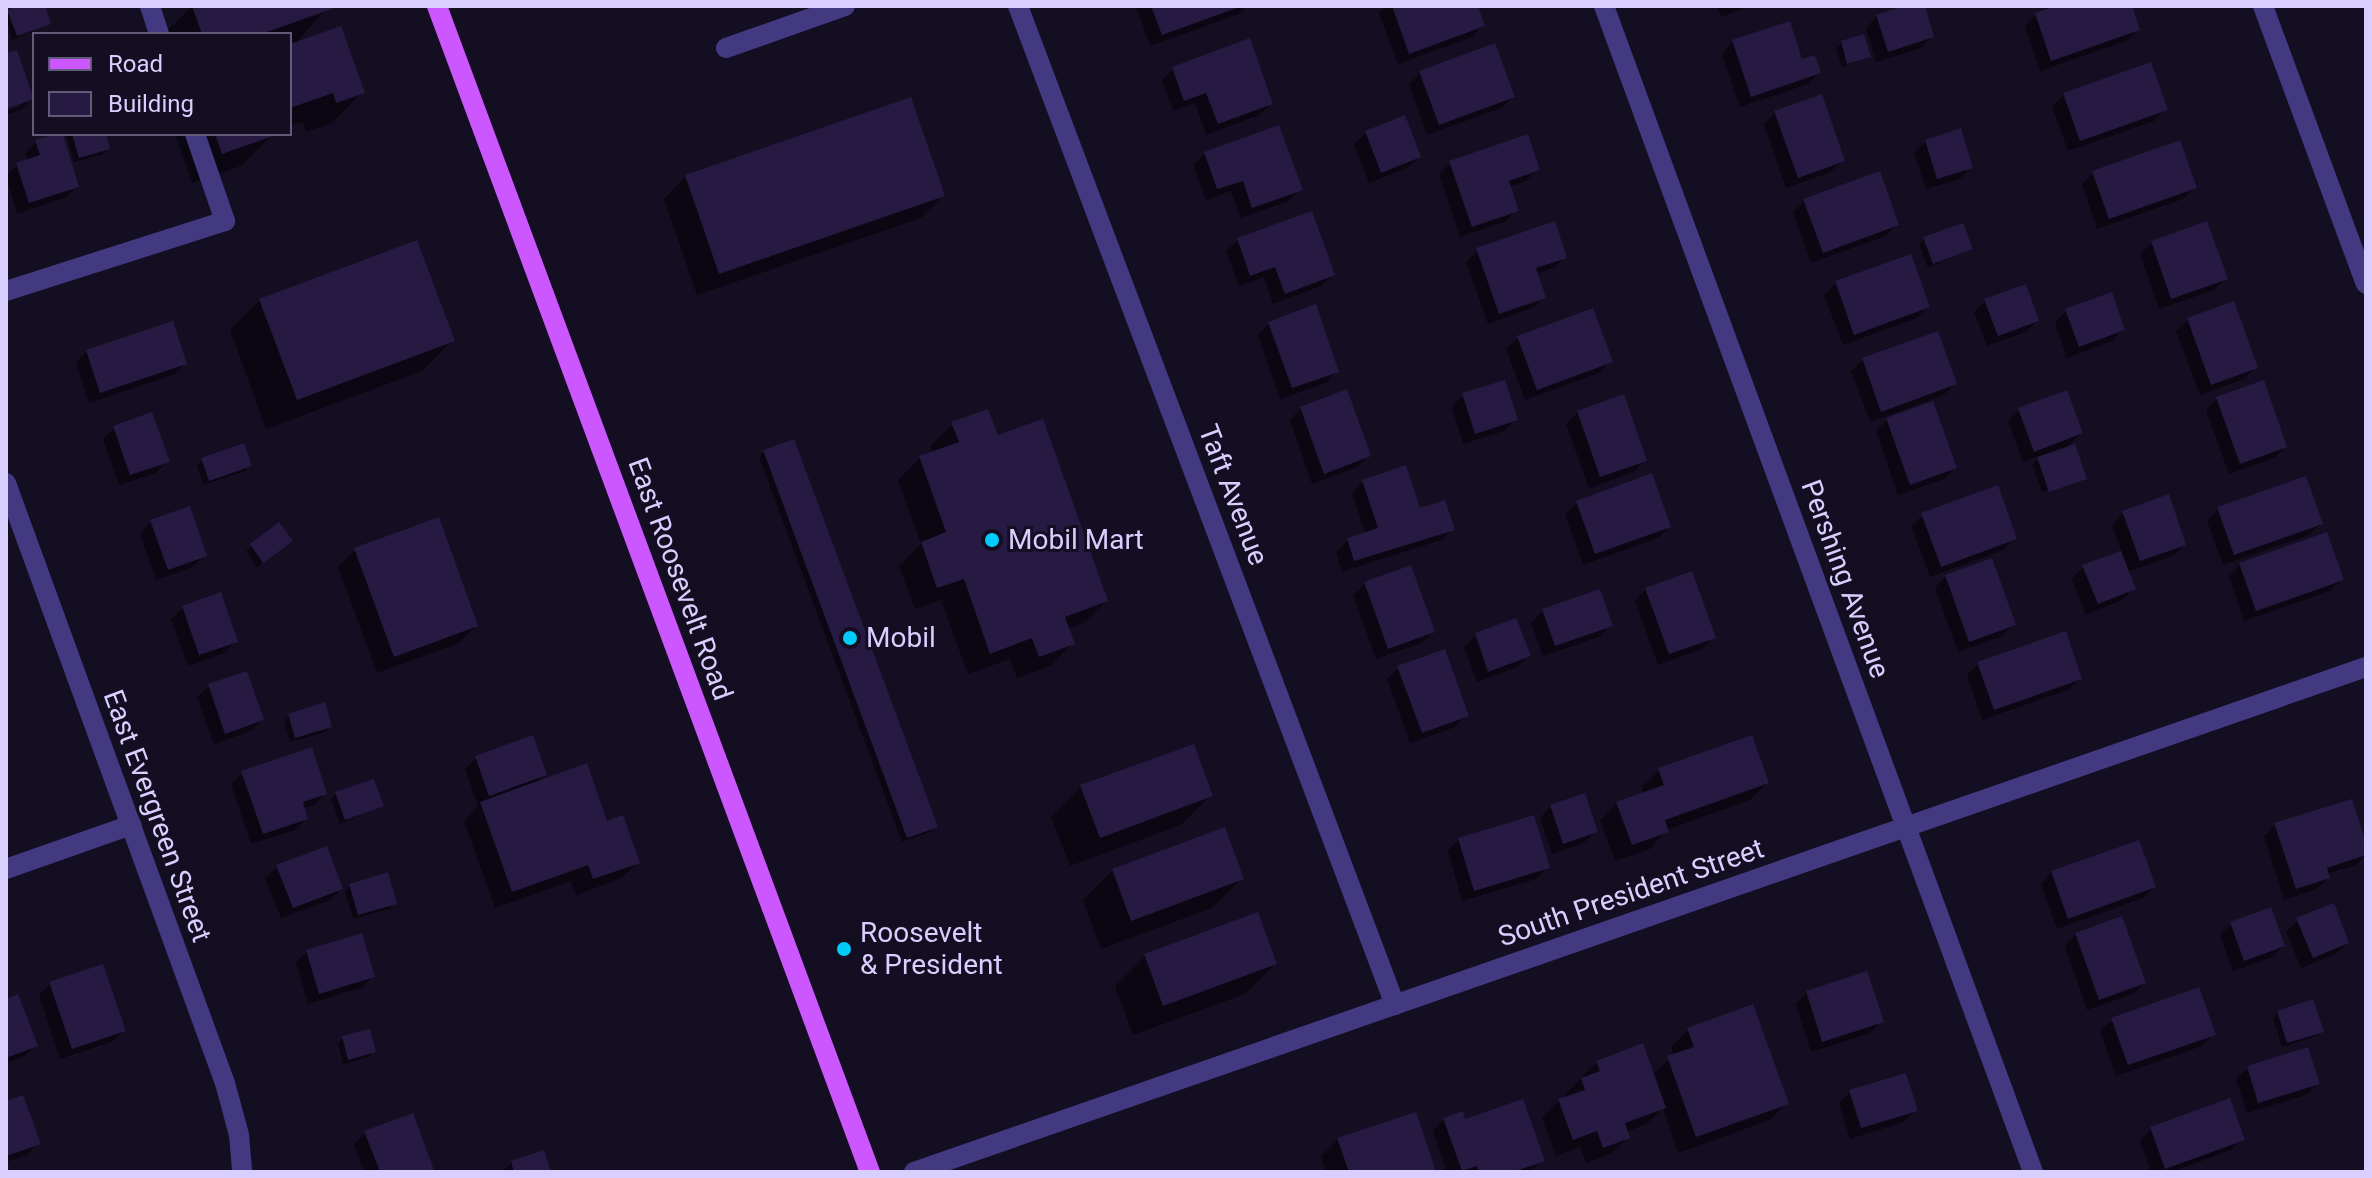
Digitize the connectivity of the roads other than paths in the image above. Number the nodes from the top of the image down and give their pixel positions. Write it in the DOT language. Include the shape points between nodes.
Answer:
graph roads {
  1 [pos="150,6"];
  2 [pos="437,6"];
  3 [pos="845,6"];
  4 [pos="1018,6"];
  5 [pos="1604,6"];
  6 [pos="2263,6"];
  7 [pos="158,32"];
  8 [pos="726,48"];
  9 [pos="196,136"];
  10 [pos="2366,284"];
  11 [pos="6,291"];
  12 [pos="6,483"];
  13 [pos="2366,667"];
  14 [pos="131,825"];
  15 [pos="1906,828"];
  16 [pos="6,869"];
  17 [pos="1395,1005"];
  18 [pos="242,1172"];
  19 [pos="870,1172"];
  20 [pos="914,1172"];
  21 [pos="2033,1172"];
  1 -- 7 [label="street"];
  2 -- 19 [label="main road, East Roosevelt Road"];
  3 -- 8 [label="street"];
  4 -- 17 [label="street, Taft Avenue"];
  5 -- 15 [label="street, Pershing Avenue"];
  6 -- 10 [label="street"];
  9 -- 11 [label="street" via="225,221"];
  12 -- 14 [label="street, East Evergreen Street"];
  13 -- 15 [label="street, South President Street"];
  14 -- 16 [label="street"];
  14 -- 18 [label="street, East Evergreen Street" via="225,1083"];
  15 -- 17 [label="street, South President Street"];
  15 -- 21 [label="street, Pershing Avenue"];
  17 -- 20 [label="street, South President Street"];
}
